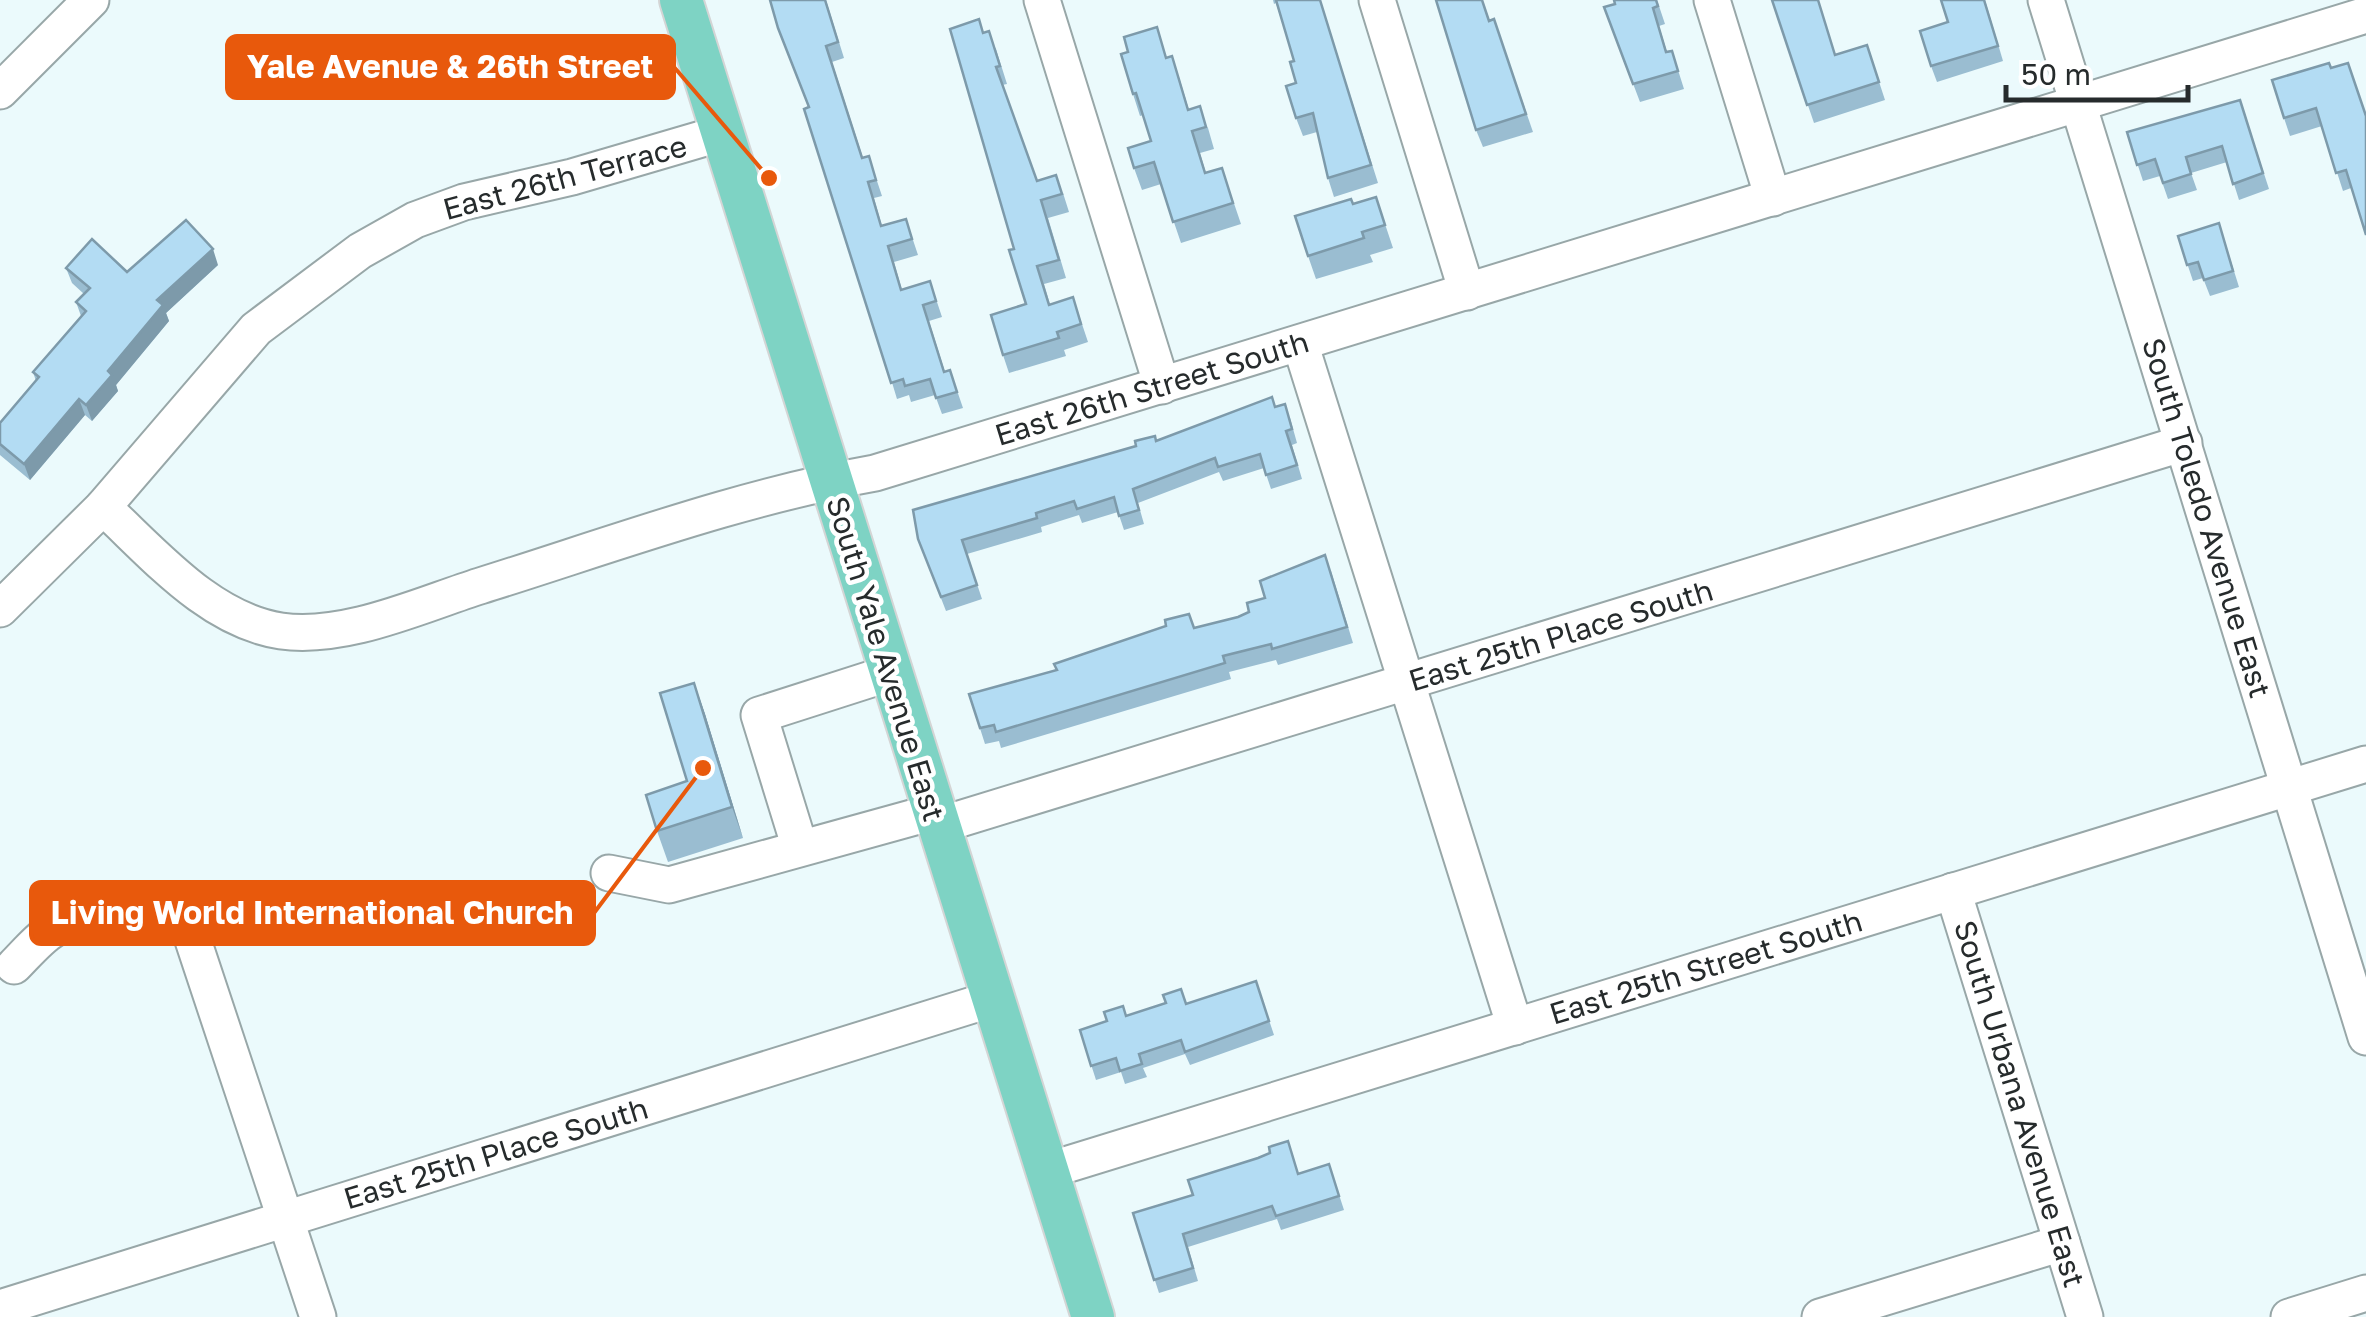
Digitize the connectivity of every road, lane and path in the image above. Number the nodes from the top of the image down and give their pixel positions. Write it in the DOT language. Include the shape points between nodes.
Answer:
graph roads {
  1 [pos="91,0"];
  2 [pos="681,0"];
  3 [pos="1042,0"];
  4 [pos="1377,0"];
  5 [pos="1712,0"];
  6 [pos="2046,0"];
  7 [pos="2366,15"];
  8 [pos="0,91"];
  9 [pos="2078,104"];
  10 [pos="722,133"];
  11 [pos="1773,198"];
  12 [pos="1467,292"];
  13 [pos="1300,343"];
  14 [pos="1162,386"];
  15 [pos="2184,443"];
  16 [pos="830,481"];
  17 [pos="103,507"];
  18 [pos="0,609"];
  19 [pos="890,672"];
  20 [pos="1407,684"];
  21 [pos="2366,764"];
  22 [pos="2288,787"];
  23 [pos="936,819"];
  24 [pos="800,848"];
  25 [pos="609,873"];
  26 [pos="1952,891"];
  27 [pos="14,966"];
  28 [pos="992,999"];
  29 [pos="1514,1027"];
  30 [pos="2366,1037"];
  31 [pos="1046,1170"];
  32 [pos="287,1218"];
  33 [pos="2062,1243"];
  34 [pos="2366,1293"];
  35 [pos="0,1308"];
  36 [pos="318,1317"];
  37 [pos="1092,1317"];
  38 [pos="1820,1317"];
  39 [pos="2085,1317"];
  40 [pos="2289,1317"];
  1 -- 8 [label="street"];
  2 -- 10 [label="main road, South Yale Avenue East"];
  3 -- 14 [label="street"];
  4 -- 12 [label="street"];
  5 -- 11 [label="street"];
  6 -- 9 [label="street, South Toledo Avenue East"];
  7 -- 9 [label="street, East 26th Street South"];
  9 -- 11 [label="street, East 26th Street South"];
  9 -- 15 [label="street, South Toledo Avenue East"];
  10 -- 16 [label="main road, South Yale Avenue East"];
  10 -- 17 [label="street, East 26th Terrace" via="464,202 360,250 256,329"];
  11 -- 12 [label="street, East 26th Street South"];
  12 -- 13 [label="street, East 26th Street South"];
  13 -- 14 [label="street, East 26th Street South"];
  13 -- 20 [label="street"];
  14 -- 16 [label="street, East 26th Street South" via="874,474"];
  15 -- 20 [label="street, East 25th Place South"];
  15 -- 22 [label="street, South Toledo Avenue East"];
  16 -- 17 [label="street, East 26th Street South" via="372,620 283,631 214,604"];
  16 -- 19 [label="main road, South Yale Avenue East"];
  17 -- 18 [label="street"];
  19 -- 23 [label="main road, South Yale Avenue East"];
  19 -- 24 [label="street" via="759,715"];
  20 -- 23 [label="street, East 25th Place South"];
  20 -- 29 [label="street"];
  21 -- 22 [label="street, East 25th Street South"];
  22 -- 26 [label="street, East 25th Street South"];
  22 -- 30 [label="street, South Toledo Avenue East"];
  23 -- 24 [label="street, East 25th Place South"];
  23 -- 28 [label="main road, South Yale Avenue East"];
  24 -- 25 [label="street, East 25th Place South" via="670,885"];
  26 -- 29 [label="street, East 25th Street South"];
  26 -- 33 [label="street, South Urbana Avenue East"];
  27 -- 32 [label="street" via="53,929 171,898 188,914"];
  28 -- 31 [label="main road, South Yale Avenue East"];
  28 -- 32 [label="street, East 25th Place South"];
  29 -- 31 [label="street, East 25th Street South"];
  31 -- 37 [label="main road, South Yale Avenue East"];
  32 -- 35 [label="street, East 25th Place South"];
  32 -- 36 [label="street"];
  33 -- 38 [label="street"];
  33 -- 39 [label="street, South Urbana Avenue East"];
  34 -- 40 [label="street"];
}
